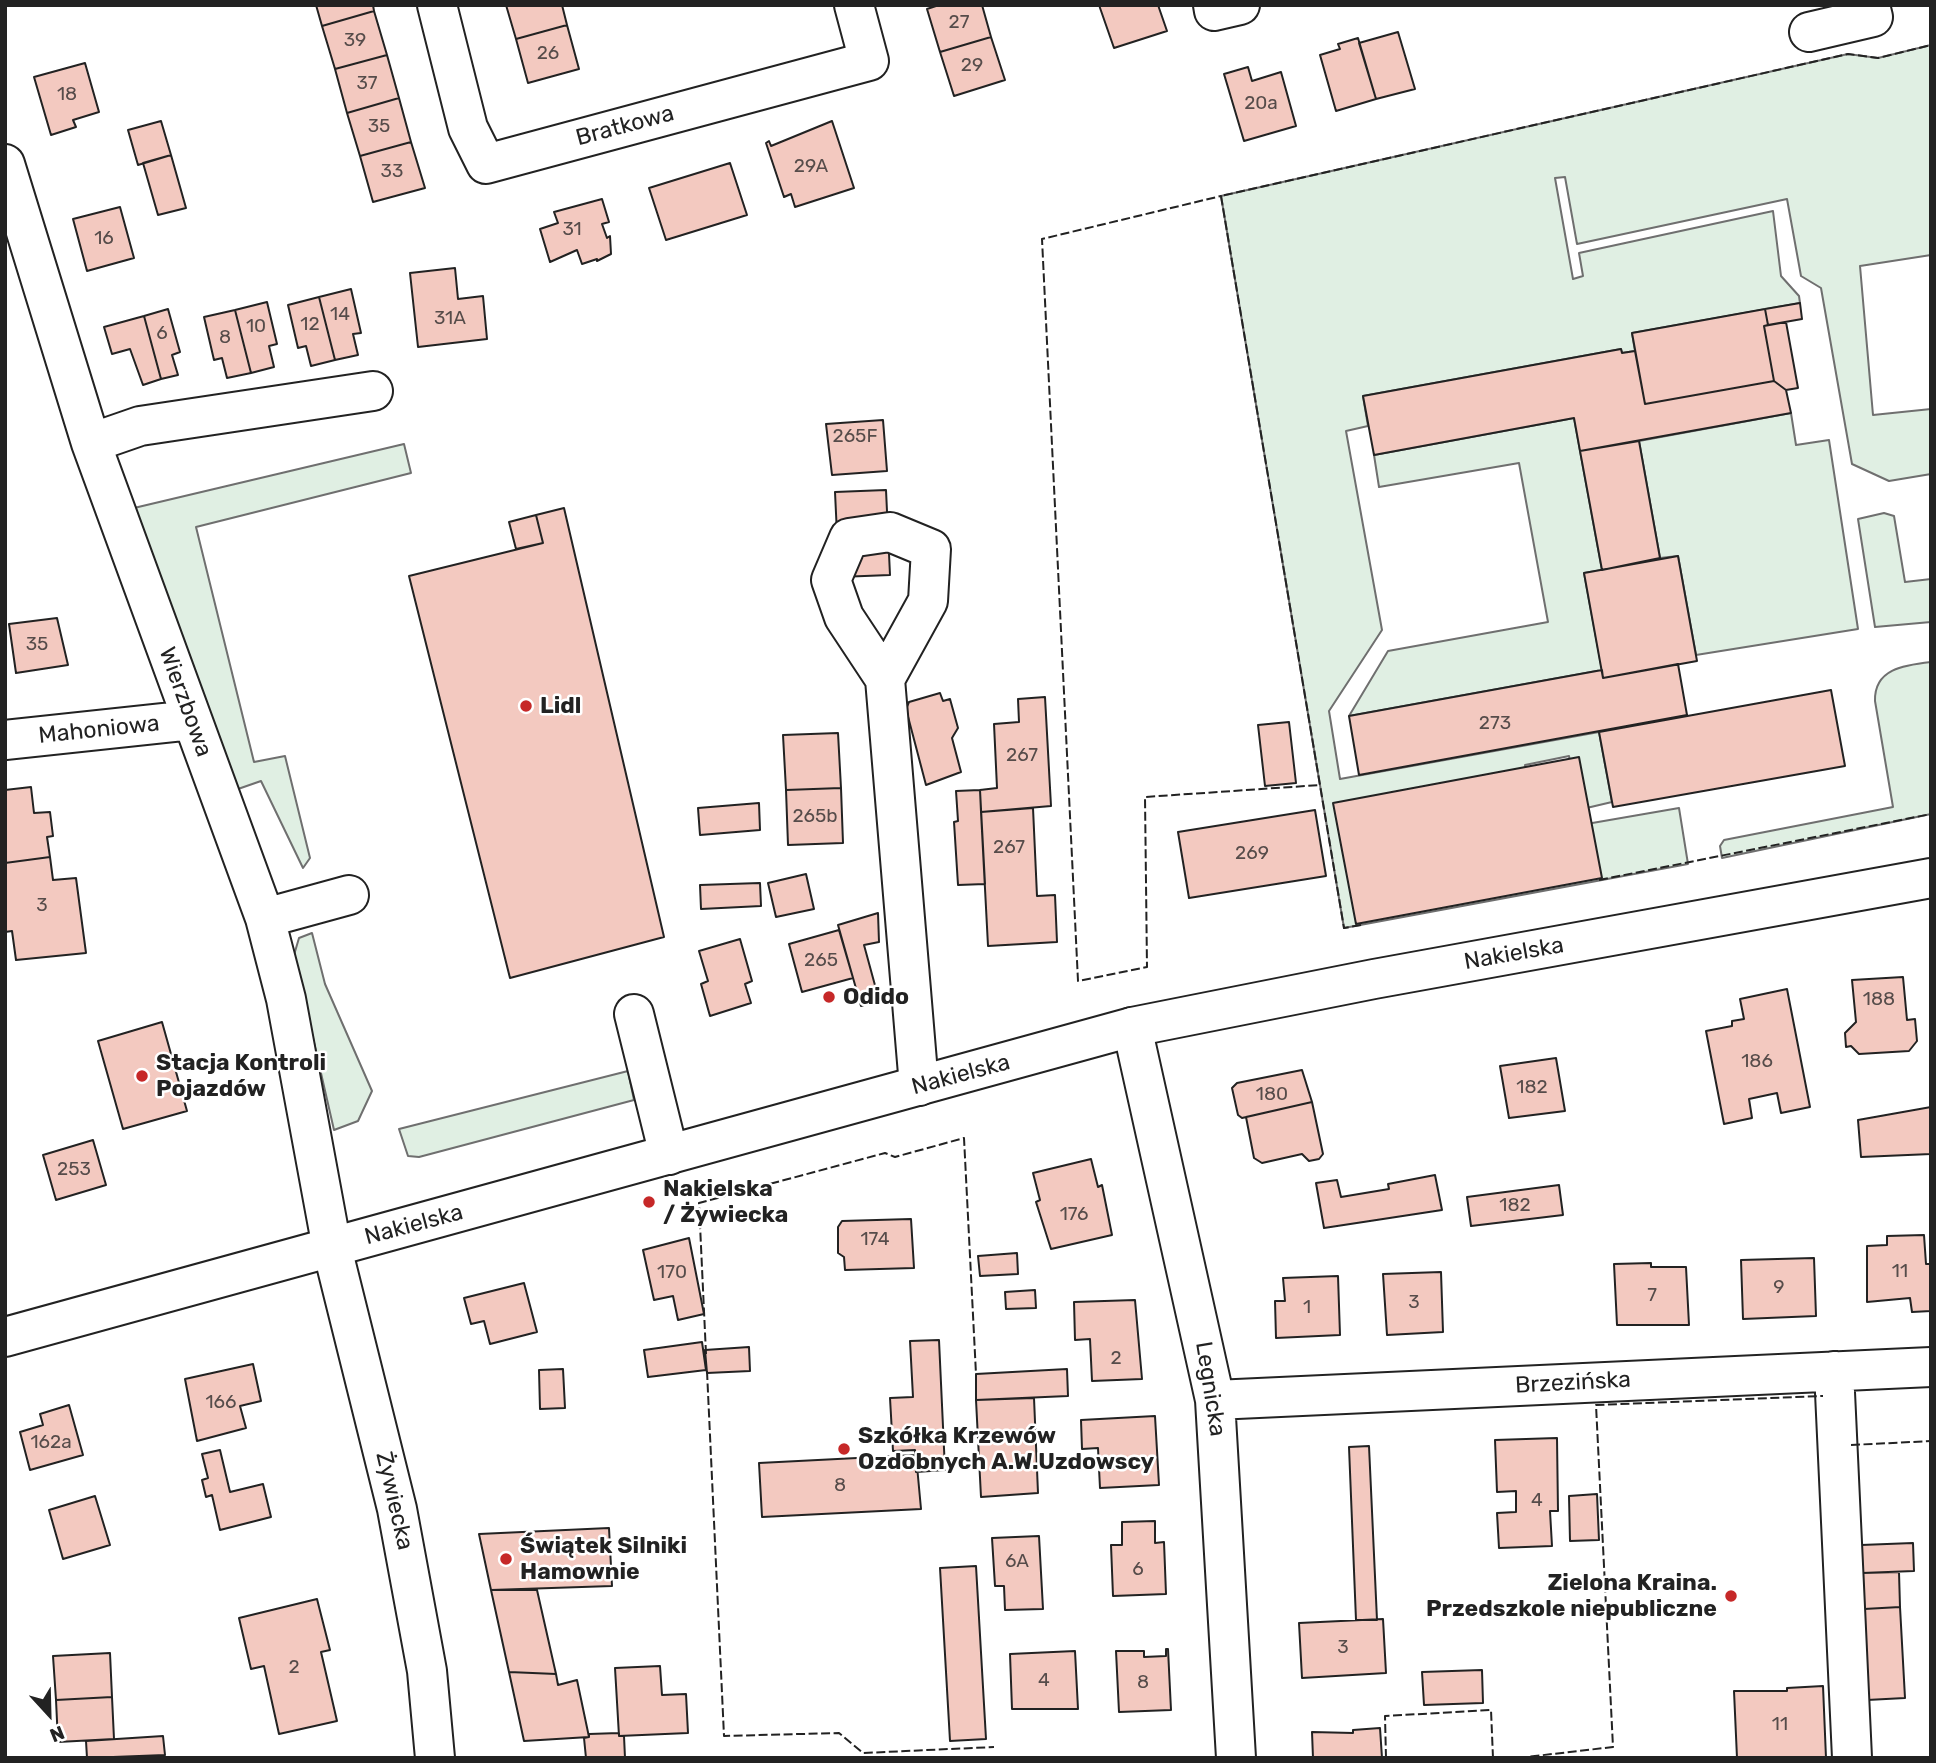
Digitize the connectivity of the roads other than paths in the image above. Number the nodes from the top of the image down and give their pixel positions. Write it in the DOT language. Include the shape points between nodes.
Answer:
graph roads {
  1 [pos="437,5"];
  2 [pos="854,5"];
  3 [pos="1213,5"];
  4 [pos="1240,5"];
  5 [pos="1870,5"];
  6 [pos="1809,32"];
  7 [pos="7,175"];
  8 [pos="373,391"];
  9 [pos="91,443"];
  10 [pos="885,679"];
  11 [pos="192,720"];
  12 [pos="5,740"];
  13 [pos="1931,878"];
  14 [pos="349,895"];
  15 [pos="265,918"];
  16 [pos="634,1014"];
  17 [pos="1132,1027"];
  18 [pos="919,1086"];
  19 [pos="669,1156"];
  20 [pos="332,1248"];
  21 [pos="5,1337"];
  22 [pos="1931,1367"];
  23 [pos="1834,1371"];
  24 [pos="1215,1400"];
  25 [pos="435,1758"];
  26 [pos="1236,1758"];
  27 [pos="1852,1758"];
  1 -- 2 [label="street, Bratkowa" via="468,128 486,163 869,61"];
  3 -- 4 [label="street" via="1214,11"];
  5 -- 6 [label="street" via="1873,17"];
  7 -- 9 [label="street, Wierzbowa"];
  8 -- 9 [label="street" via="140,426"];
  9 -- 11 [label="street, Wierzbowa"];
  10 -- 18 [label="street"];
  11 -- 12 [label="street, Mahoniowa"];
  11 -- 15 [label="street, Wierzbowa"];
  13 -- 17 [label="street, Nakielska"];
  14 -- 15 [label="street"];
  15 -- 20 [label="street, Wierzbowa" via="286,999"];
  16 -- 19 [label="street"];
  17 -- 18 [label="street, Nakielska"];
  17 -- 24 [label="street, Legnicka"];
  18 -- 19 [label="street, Nakielska"];
  19 -- 20 [label="street, Nakielska"];
  20 -- 21 [label="street, Nakielska"];
  20 -- 25 [label="street, Żywiecka" via="397,1509 427,1671"];
  22 -- 23 [label="street, Brzezińska"];
  23 -- 24 [label="street, Brzezińska"];
  23 -- 27 [label="street"];
  24 -- 26 [label="street, Legnicka"];
}
